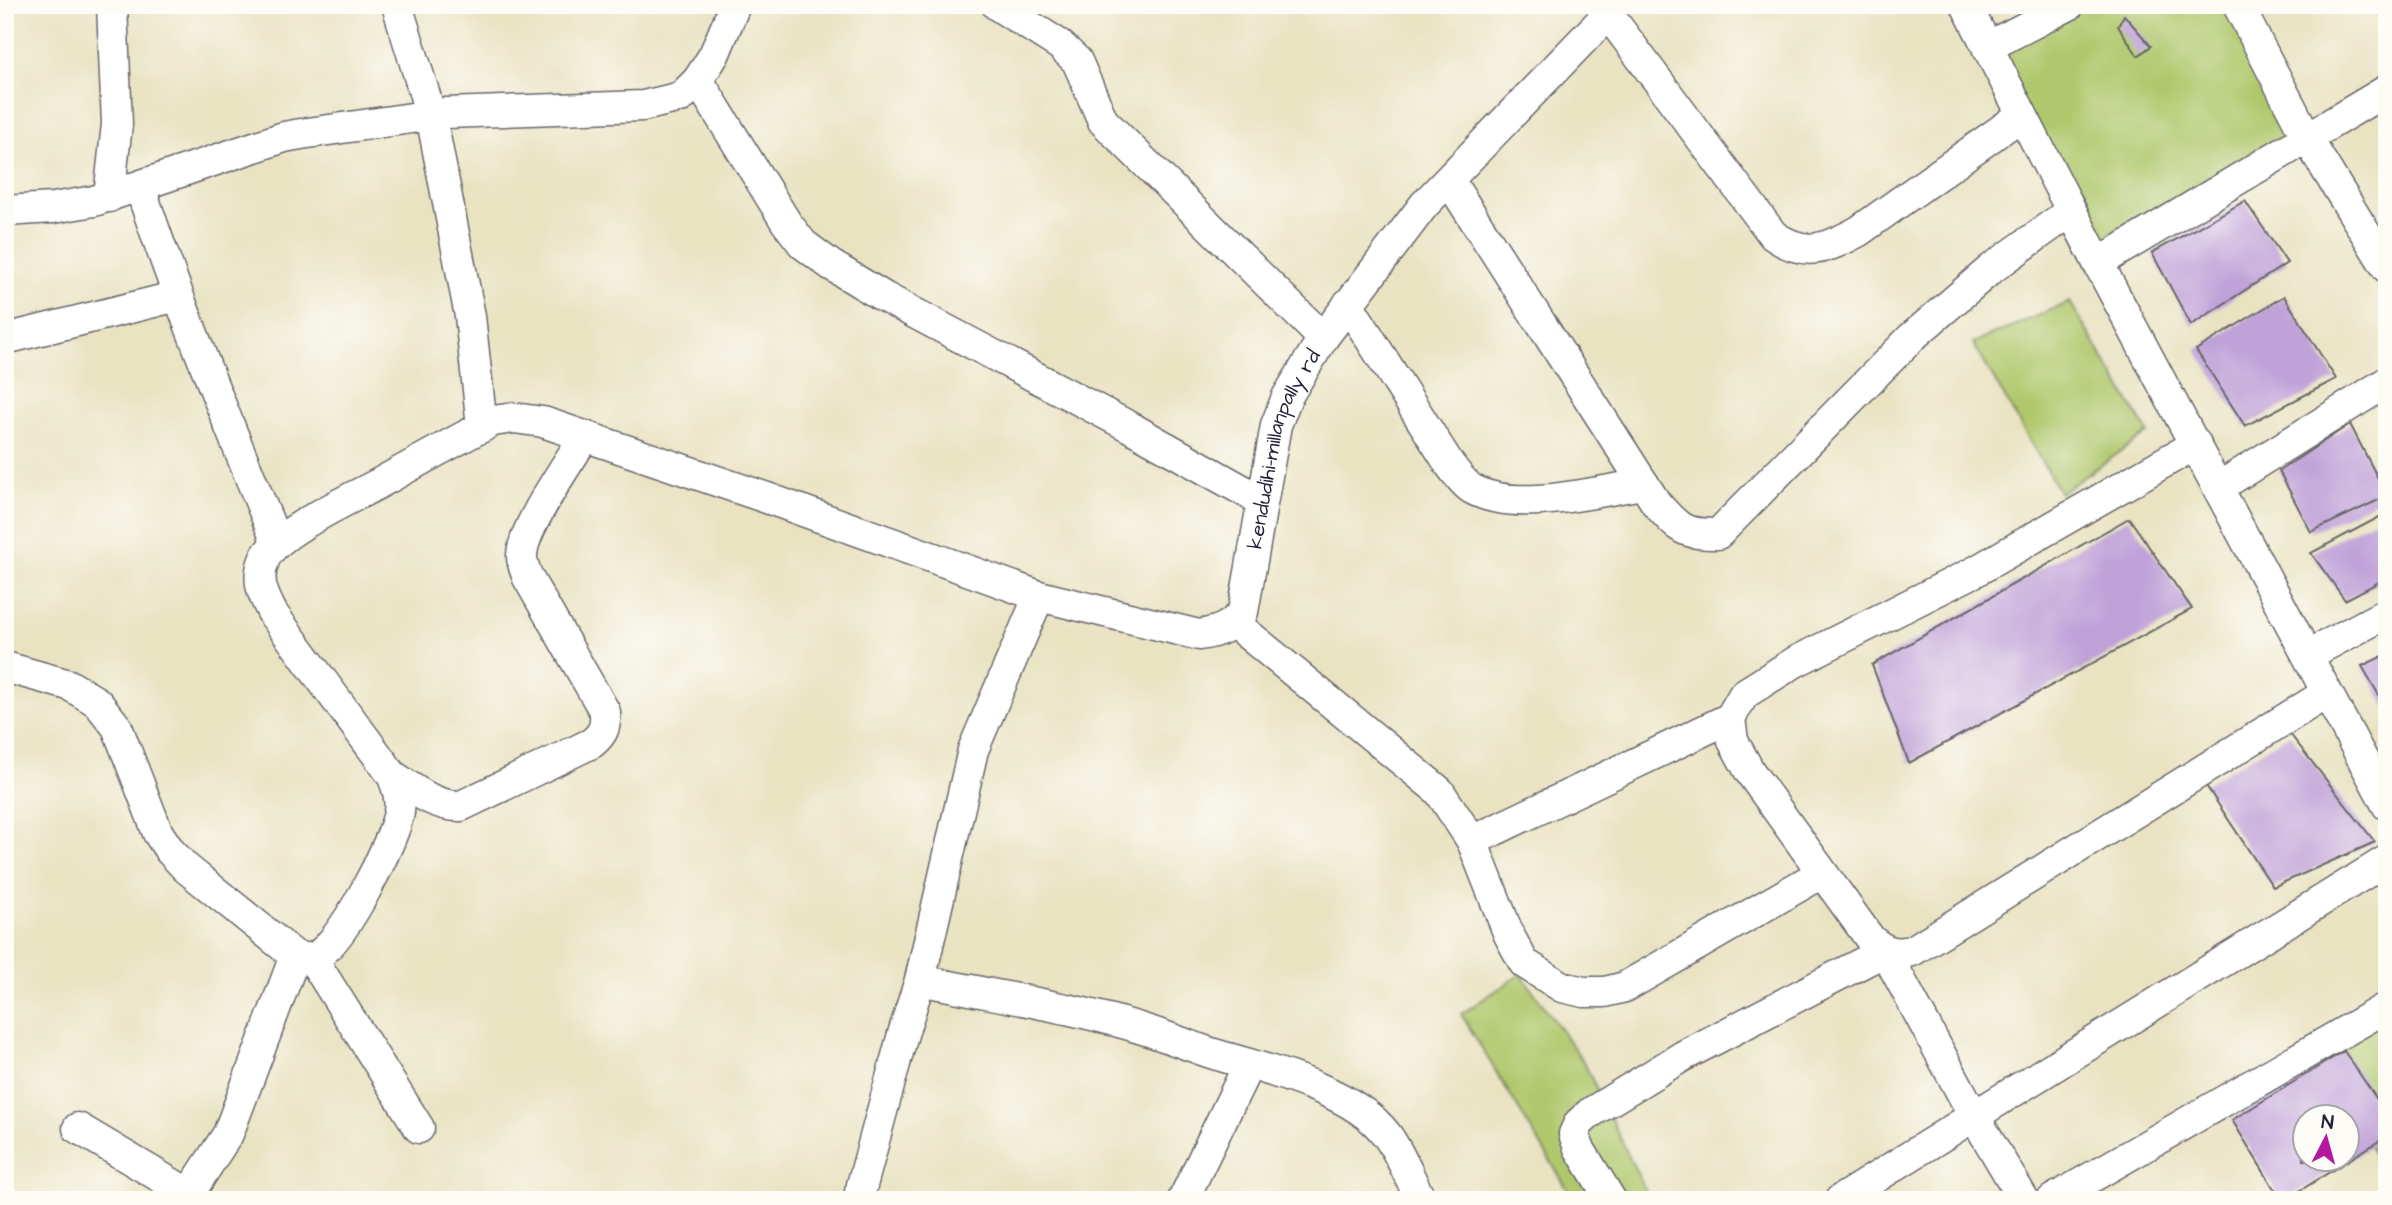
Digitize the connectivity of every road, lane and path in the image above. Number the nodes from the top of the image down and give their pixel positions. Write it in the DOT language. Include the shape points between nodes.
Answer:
graph roads {
  1 [pos="112,5"];
  2 [pos="397,5"];
  3 [pos="735,5"];
  4 [pos="997,5"];
  5 [pos="1966,5"];
  6 [pos="2070,5"];
  7 [pos="2238,5"];
  8 [pos="1611,8"];
  9 [pos="1987,47"];
  10 [pos="698,80"];
  11 [pos="2387,90"];
  12 [pos="430,115"];
  13 [pos="2022,115"];
  14 [pos="2307,138"];
  15 [pos="1449,180"];
  16 [pos="140,187"];
  17 [pos="109,197"];
  18 [pos="5,211"];
  19 [pos="2071,211"];
  20 [pos="2098,263"];
  21 [pos="2387,268"];
  22 [pos="178,296"];
  23 [pos="1348,304"];
  24 [pos="1323,338"];
  25 [pos="5,339"];
  26 [pos="2387,382"];
  27 [pos="482,426"];
  28 [pos="584,436"];
  29 [pos="2196,444"];
  30 [pos="1644,484"];
  31 [pos="2219,487"];
  32 [pos="1262,501"];
  33 [pos="277,543"];
  34 [pos="1039,596"];
  35 [pos="2387,613"];
  36 [pos="1234,623"];
  37 [pos="2308,655"];
  38 [pos="5,667"];
  39 [pos="2327,693"];
  40 [pos="1730,718"];
  41 [pos="392,775"];
  42 [pos="2387,805"];
  43 [pos="1472,841"];
  44 [pos="2387,860"];
  45 [pos="1822,873"];
  46 [pos="1885,951"];
  47 [pos="304,957"];
  48 [pos="920,981"];
  49 [pos="2387,1007"];
  50 [pos="1249,1064"];
  51 [pos="1974,1116"];
  52 [pos="78,1128"];
  53 [pos="419,1128"];
  54 [pos="1887,1186"];
  55 [pos="187,1197"];
  56 [pos="858,1200"];
  57 [pos="1183,1200"];
  58 [pos="1421,1200"];
  59 [pos="1611,1200"];
  60 [pos="1840,1200"];
  61 [pos="2024,1200"];
  62 [pos="2052,1200"];
  1 -- 17 [label="street" via="117,124"];
  2 -- 12 [label="street"];
  3 -- 10 [label="street"];
  4 -- 24 [label="street" via="1077,61 1103,121"];
  5 -- 9 [label="street"];
  6 -- 9 [label="street"];
  7 -- 14 [label="street"];
  8 -- 13 [label="street" via="1773,235 1789,246 1814,249 1859,231"];
  8 -- 15 [label="street, kendudihi-millanpally rd"];
  9 -- 13 [label="street"];
  10 -- 12 [label="street" via="681,97 643,106"];
  10 -- 32 [label="street" via="786,222 803,244 831,265"];
  11 -- 14 [label="street"];
  12 -- 16 [label="street" via="284,137"];
  12 -- 27 [label="street" via="470,316"];
  13 -- 19 [label="street"];
  14 -- 20 [label="street"];
  14 -- 21 [label="street"];
  15 -- 23 [label="street, kendudihi-millanpally rd" via="1424,205"];
  15 -- 30 [label="street"];
  16 -- 17 [label="street"];
  16 -- 22 [label="street"];
  17 -- 18 [label="street"];
  19 -- 20 [label="street"];
  19 -- 30 [label="street" via="1990,269 1912,337 1718,534 1695,534 1678,527"];
  20 -- 29 [label="street"];
  22 -- 25 [label="street"];
  22 -- 33 [label="street"];
  23 -- 24 [label="street, kendudihi-millanpally rd"];
  23 -- 30 [label="street" via="1450,466 1471,488 1512,500 1535,500"];
  24 -- 32 [label="street, kendudihi-millanpally rd" via="1287,397 1276,425"];
  26 -- 31 [label="street"];
  27 -- 28 [label="street" via="514,418"];
  27 -- 33 [label="street"];
  28 -- 34 [label="street"];
  28 -- 41 [label="street" via="534,522 521,559 604,712 606,725 600,737 461,806 430,800"];
  29 -- 31 [label="street"];
  29 -- 40 [label="street" via="1976,570 1795,662 1744,694"];
  31 -- 37 [label="street"];
  32 -- 36 [label="street, kendudihi-millanpally rd" via="1243,612"];
  33 -- 41 [label="street" via="265,558 259,580 263,594"];
  34 -- 36 [label="street" via="1199,635 1220,632"];
  34 -- 48 [label="street" via="973,750"];
  35 -- 37 [label="street"];
  36 -- 43 [label="street" via="1420,773 1439,791"];
  37 -- 39 [label="street"];
  38 -- 47 [label="street" via="69,685 97,702 117,727 158,833 170,850 186,868"];
  39 -- 42 [label="street"];
  39 -- 46 [label="street" via="1912,951"];
  40 -- 43 [label="street"];
  40 -- 45 [label="street" via="1733,741 1751,772"];
  41 -- 47 [label="street" via="399,792 394,835 342,931 326,949"];
  43 -- 45 [label="street" via="1524,963 1562,987 1584,992 1625,987"];
  44 -- 51 [label="street"];
  45 -- 46 [label="street" via="1871,940"];
  46 -- 51 [label="street"];
  46 -- 59 [label="street" via="1683,1056 1579,1123 1574,1134 1579,1148"];
  47 -- 53 [label="street"];
  47 -- 55 [label="street" via="228,1134"];
  48 -- 50 [label="street" via="1093,1016"];
  48 -- 56 [label="street"];
  49 -- 62 [label="street"];
  50 -- 57 [label="street"];
  50 -- 58 [label="street" via="1313,1086 1366,1115 1387,1134"];
  51 -- 54 [label="street"];
  51 -- 61 [label="street"];
  52 -- 55 [label="street"];
  54 -- 60 [label="street"];
}
